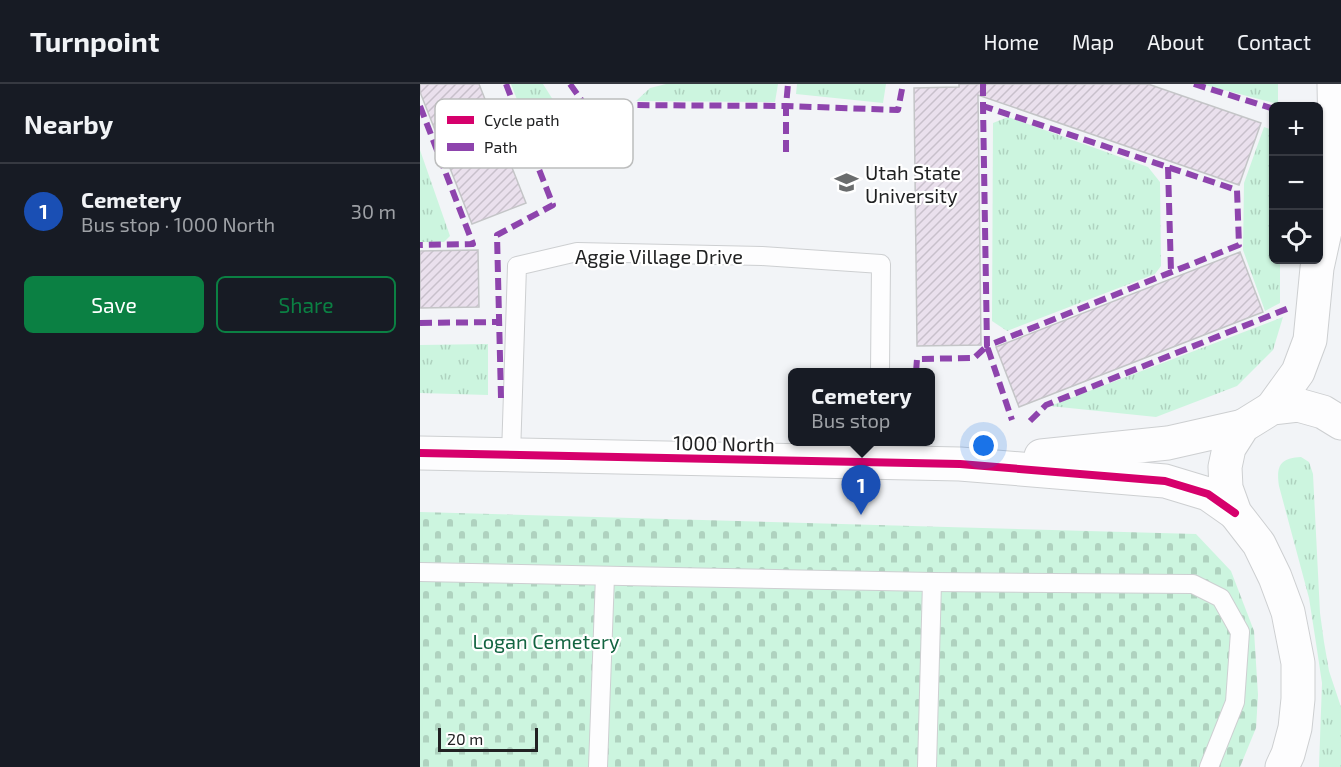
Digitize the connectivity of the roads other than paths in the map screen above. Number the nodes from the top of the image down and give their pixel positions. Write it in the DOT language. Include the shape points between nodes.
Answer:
graph roads {
  1 [pos="1334,84"];
  2 [pos="1338,191"];
  3 [pos="880,368"];
  4 [pos="1272,408"];
  5 [pos="1341,423"];
  6 [pos="1243,426"];
  7 [pos="878,452"];
  8 [pos="420,453"];
  9 [pos="512,455"];
  10 [pos="960,464"];
  11 [pos="1235,513"];
  12 [pos="420,572"];
  13 [pos="605,576"];
  14 [pos="932,582"];
  15 [pos="598,767"];
  16 [pos="927,767"];
  17 [pos="1209,767"];
  18 [pos="1282,767"];
  1 -- 2 [label="street"];
  2 -- 4 [label="street" via="1317,268 1310,340 1298,372"];
  3 -- 9 [label="lane, Aggie Village Drive" via="881,264 762,256 577,252 517,266"];
  4 -- 5 [label="street" via="1298,405 1323,412"];
  4 -- 6 [label="street"];
  6 -- 10 [label="street, 1000 North" via="1168,443"];
  6 -- 11 [label="street" via="1229,448 1225,467 1226,488"];
  7 -- 9 [label="street, 1000 North"];
  7 -- 10 [label="street, 1000 North"];
  8 -- 9 [label="street, 1000 North"];
  10 -- 11 [label="street, 1000 North" via="1165,481 1208,494"];
  11 -- 18 [label="street" via="1259,544 1275,577 1288,612 1298,663 1295,728"];
  12 -- 13 [label="lane"];
  13 -- 14 [label="lane"];
  13 -- 15 [label="lane"];
  14 -- 16 [label="lane"];
  14 -- 17 [label="lane" via="1193,584 1221,598 1240,632 1235,702"];
}
